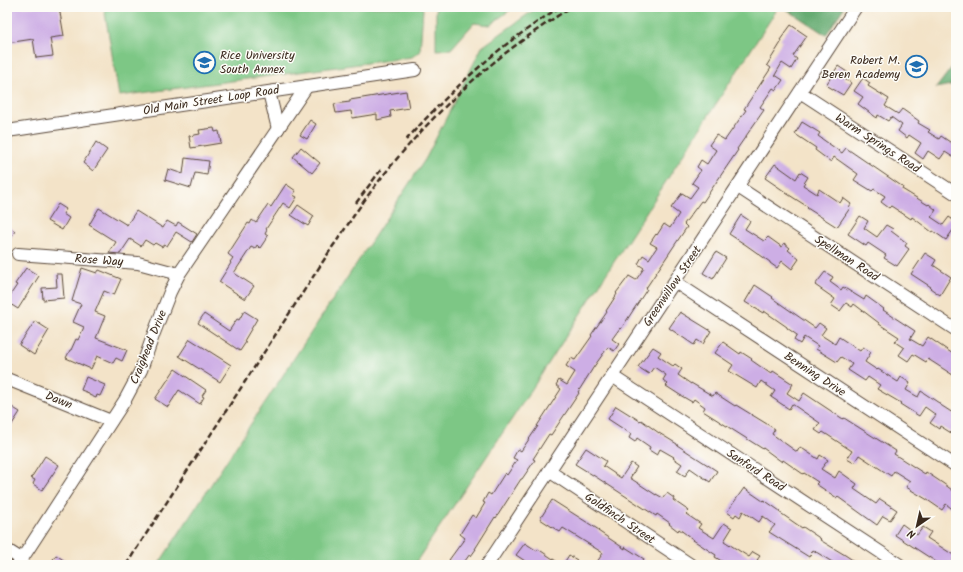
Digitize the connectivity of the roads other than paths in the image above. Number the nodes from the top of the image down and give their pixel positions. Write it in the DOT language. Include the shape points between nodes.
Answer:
graph roads {
  1 [pos="856,7"];
  2 [pos="415,70"];
  3 [pos="307,86"];
  4 [pos="269,92"];
  5 [pos="800,92"];
  6 [pos="278,128"];
  7 [pos="7,131"];
  8 [pos="738,187"];
  9 [pos="956,194"];
  10 [pos="18,254"];
  11 [pos="179,274"];
  12 [pos="675,282"];
  13 [pos="956,330"];
  14 [pos="612,376"];
  15 [pos="7,379"];
  16 [pos="110,421"];
  17 [pos="956,466"];
  18 [pos="549,471"];
  19 [pos="7,550"];
  20 [pos="20,562"];
  21 [pos="487,565"];
  22 [pos="691,565"];
  23 [pos="900,565"];
  1 -- 5 [label="street, Greenwillow Street"];
  2 -- 3 [label="street, Old Main Street Loop Road"];
  3 -- 4 [label="street, Old Main Street Loop Road"];
  3 -- 6 [label="street, Craighead Drive"];
  4 -- 6 [label="street"];
  4 -- 7 [label="street, Old Main Street Loop Road"];
  5 -- 8 [label="street, Greenwillow Street"];
  5 -- 9 [label="street, Warm Springs Road"];
  6 -- 11 [label="street, Craighead Drive"];
  8 -- 12 [label="street, Greenwillow Street"];
  8 -- 13 [label="street, Spellman Road"];
  10 -- 11 [label="street, Rose Way" via="138,263"];
  11 -- 16 [label="street, Craighead Drive" via="141,370"];
  12 -- 14 [label="street, Greenwillow Street"];
  12 -- 17 [label="street, Benning Drive"];
  14 -- 18 [label="street, Greenwillow Street"];
  14 -- 23 [label="street, Sanford Road"];
  15 -- 16 [label="street, Dawn"];
  16 -- 20 [label="street, Craighead Drive"];
  18 -- 21 [label="street, Greenwillow Street"];
  18 -- 22 [label="street, Goldfinch Street"];
  19 -- 20 [label="street"];
}
